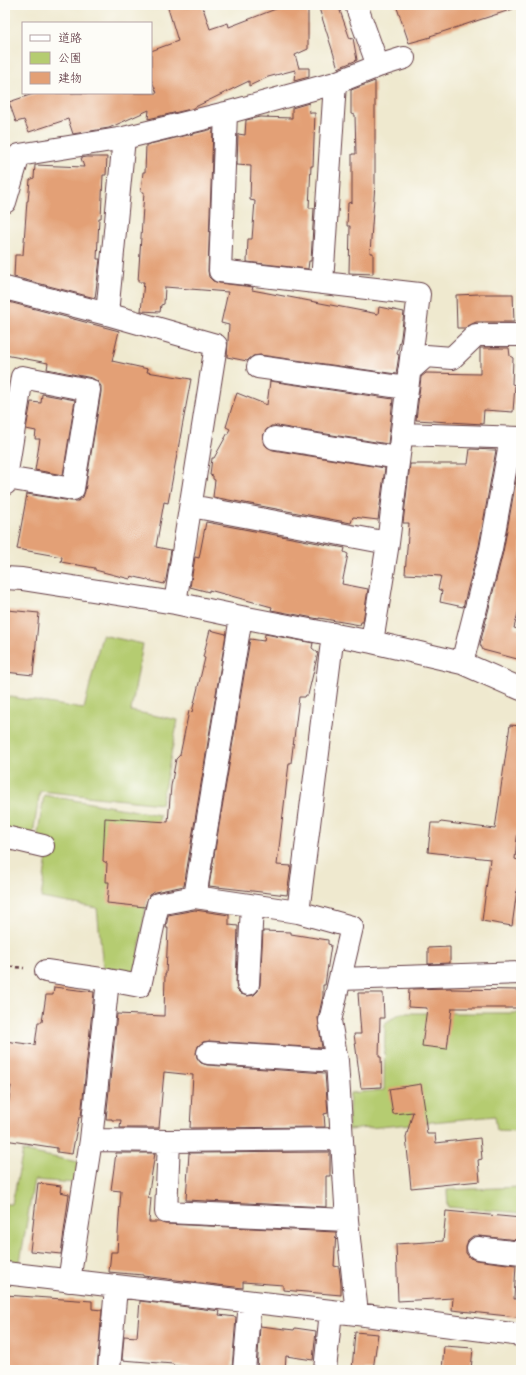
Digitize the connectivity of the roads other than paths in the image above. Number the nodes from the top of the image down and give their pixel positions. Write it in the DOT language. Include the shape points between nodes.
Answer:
graph roads {
  1 [pos="356,5"];
  2 [pos="404,58"];
  3 [pos="378,66"];
  4 [pos="335,83"];
  5 [pos="226,112"];
  6 [pos="124,138"];
  7 [pos="5,202"];
  8 [pos="322,282"];
  9 [pos="5,288"];
  10 [pos="107,314"];
  11 [pos="521,335"];
  12 [pos="258,367"];
  13 [pos="408,380"];
  14 [pos="402,434"];
  15 [pos="275,438"];
  16 [pos="516,438"];
  17 [pos="398,458"];
  18 [pos="5,481"];
  19 [pos="191,506"];
  20 [pos="388,543"];
  21 [pos="5,578"];
  22 [pos="175,603"];
  23 [pos="242,617"];
  24 [pos="334,634"];
  25 [pos="372,642"];
  26 [pos="462,663"];
  27 [pos="521,689"];
  28 [pos="5,837"];
  29 [pos="43,846"];
  30 [pos="195,897"];
  31 [pos="252,906"];
  32 [pos="298,912"];
  33 [pos="46,971"];
  34 [pos="521,973"];
  35 [pos="340,978"];
  36 [pos="108,980"];
  37 [pos="248,984"];
  38 [pos="208,1054"];
  39 [pos="337,1061"];
  40 [pos="342,1139"];
  41 [pos="91,1140"];
  42 [pos="169,1141"];
  43 [pos="347,1220"];
  44 [pos="478,1248"];
  45 [pos="521,1253"];
  46 [pos="5,1273"];
  47 [pos="69,1281"];
  48 [pos="116,1287"];
  49 [pos="250,1302"];
  50 [pos="331,1311"];
  51 [pos="357,1314"];
  52 [pos="521,1335"];
  53 [pos="109,1370"];
  54 [pos="244,1370"];
  55 [pos="325,1370"];
  1 -- 3 [label="street"];
  2 -- 3 [label="street"];
  3 -- 4 [label="street"];
  4 -- 5 [label="street"];
  4 -- 8 [label="street"];
  5 -- 6 [label="street"];
  5 -- 8 [label="street" via="220,271"];
  6 -- 7 [label="street" via="19,155"];
  6 -- 10 [label="street"];
  8 -- 13 [label="street" via="420,294"];
  9 -- 10 [label="street"];
  10 -- 19 [label="street" via="216,345"];
  11 -- 13 [label="street" via="476,335 452,358 426,356"];
  12 -- 13 [label="street"];
  13 -- 14 [label="street"];
  14 -- 16 [label="street"];
  14 -- 17 [label="street"];
  15 -- 17 [label="street"];
  16 -- 26 [label="street"];
  17 -- 20 [label="street"];
  18 -- 18 [label="street" via="73,489 90,390 22,377"];
  19 -- 20 [label="street"];
  19 -- 22 [label="street"];
  20 -- 25 [label="street"];
  21 -- 22 [label="street"];
  22 -- 23 [label="street"];
  23 -- 24 [label="street"];
  23 -- 30 [label="street"];
  24 -- 25 [label="street"];
  24 -- 32 [label="street"];
  25 -- 26 [label="street"];
  26 -- 27 [label="street"];
  28 -- 29 [label="street"];
  30 -- 31 [label="street"];
  30 -- 36 [label="street" via="158,904 140,986"];
  31 -- 32 [label="street"];
  31 -- 37 [label="street"];
  32 -- 35 [label="street" via="352,927"];
  33 -- 36 [label="street"];
  34 -- 35 [label="street"];
  35 -- 39 [label="street" via="330,1021"];
  36 -- 41 [label="street"];
  38 -- 39 [label="street"];
  39 -- 40 [label="street"];
  40 -- 42 [label="street"];
  40 -- 43 [label="street"];
  41 -- 42 [label="street"];
  41 -- 47 [label="street"];
  42 -- 43 [label="street" via="166,1212"];
  43 -- 51 [label="street"];
  44 -- 45 [label="street"];
  46 -- 47 [label="street"];
  47 -- 48 [label="street"];
  48 -- 49 [label="street"];
  48 -- 53 [label="street"];
  49 -- 50 [label="street"];
  49 -- 54 [label="street"];
  50 -- 51 [label="street"];
  50 -- 55 [label="street"];
  51 -- 52 [label="street"];
}
